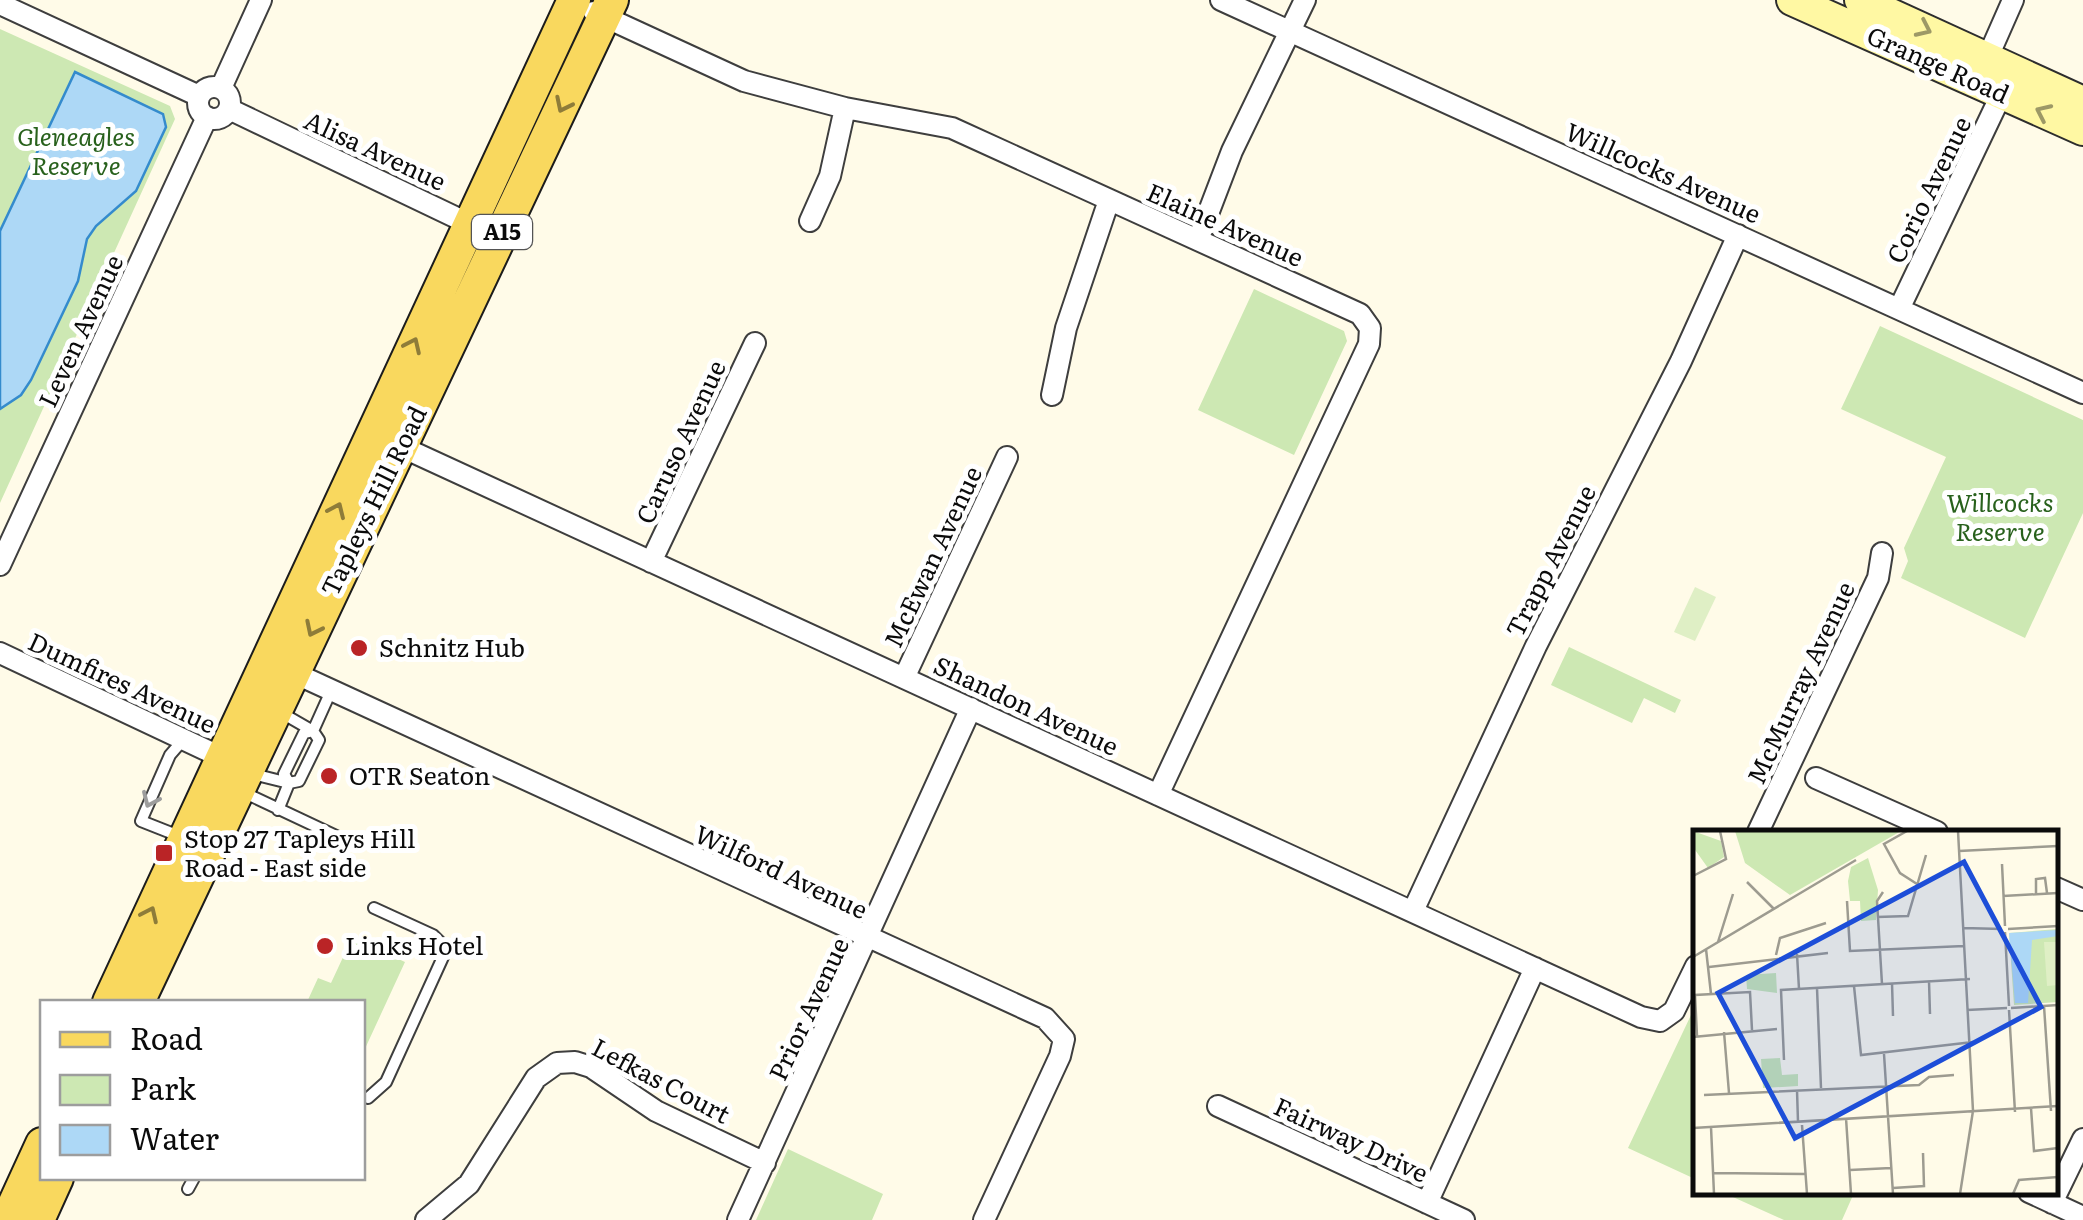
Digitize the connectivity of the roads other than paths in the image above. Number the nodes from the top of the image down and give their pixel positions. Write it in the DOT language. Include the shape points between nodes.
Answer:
graph roads {
  1 [pos="261,0"];
  2 [pos="1220,0"];
  3 [pos="1305,0"];
  4 [pos="1792,0"];
  5 [pos="1860,0"];
  6 [pos="2014,0"];
  7 [pos="574,1"];
  8 [pos="0,4"];
  9 [pos="608,8"];
  10 [pos="1290,31"];
  11 [pos="1987,58"];
  12 [pos="221,88"];
  13 [pos="2002,93"];
  14 [pos="199,96"];
  15 [pos="2083,102"];
  16 [pos="845,108"];
  17 [pos="229,109"];
  18 [pos="207,117"];
  19 [pos="2083,130"];
  20 [pos="1109,200"];
  21 [pos="810,221"];
  22 [pos="485,231"];
  23 [pos="1738,235"];
  24 [pos="1198,240"];
  25 [pos="1900,308"];
  26 [pos="755,344"];
  27 [pos="2083,393"];
  28 [pos="1052,395"];
  29 [pos="387,440"];
  30 [pos="1007,458"];
  31 [pos="1882,553"];
  32 [pos="652,562"];
  33 [pos="0,565"];
  34 [pos="0,653"];
  35 [pos="292,672"];
  36 [pos="904,678"];
  37 [pos="332,690"];
  38 [pos="971,708"];
  39 [pos="275,709"];
  40 [pos="313,731"];
  41 [pos="184,739"];
  42 [pos="236,773"];
  43 [pos="1816,778"];
  44 [pos="290,784"];
  45 [pos="1158,795"];
  46 [pos="278,810"];
  47 [pos="1759,830"];
  48 [pos="1932,830"];
  49 [pos="185,838"];
  50 [pos="376,839"];
  51 [pos="2058,889"];
  52 [pos="2083,900"];
  53 [pos="374,908"];
  54 [pos="1412,911"];
  55 [pos="868,940"];
  56 [pos="1535,968"];
  57 [pos="1693,972"];
  58 [pos="109,1000"];
  59 [pos="139,1000"];
  60 [pos="368,1098"];
  61 [pos="1218,1106"];
  62 [pos="2083,1139"];
  63 [pos="40,1148"];
  64 [pos="765,1163"];
  65 [pos="56,1180"];
  66 [pos="2058,1191"];
  67 [pos="2036,1195"];
  68 [pos="2056,1195"];
  69 [pos="1427,1203"];
  70 [pos="2052,1203"];
  71 [pos="2083,1217"];
  72 [pos="7,1220"];
  73 [pos="38,1220"];
  74 [pos="426,1220"];
  75 [pos="738,1220"];
  76 [pos="984,1220"];
  77 [pos="1464,1220"];
  1 -- 12 [label="street"];
  2 -- 10 [label="street, Willcocks Avenue"];
  3 -- 10 [label="street"];
  4 -- 13 [label="main road, Grange Road"];
  5 -- 11 [label="main road, Grange Road, one-way"];
  6 -- 11 [label="street"];
  7 -- 9 [label="street, Elaine Avenue"];
  7 -- 22 [label="main road, Tapleys Hill Road / A15"];
  8 -- 14 [label="street"];
  9 -- 16 [label="street, Elaine Avenue" via="744,81"];
  9 -- 22 [label="main road, Tapleys Hill Road / A15, one-way"];
  10 -- 23 [label="street, Willcocks Avenue"];
  10 -- 24 [label="street"];
  11 -- 13 [label="main road"];
  11 -- 15 [label="main road, Grange Road"];
  12 -- 14 [label="street"];
  12 -- 17 [label="street"];
  19 -- 13 [label="main road, Grange Road, one-way"];
  13 -- 25 [label="street, Corio Avenue"];
  14 -- 18 [label="street"];
  16 -- 20 [label="street, Elaine Avenue" via="952,128"];
  16 -- 21 [label="street" via="830,176"];
  17 -- 18 [label="street" via="222,117"];
  17 -- 22 [label="street, Alisa Avenue"];
  18 -- 33 [label="street, Leven Avenue"];
  20 -- 24 [label="street, Elaine Avenue"];
  20 -- 28 [label="street" via="1066,328"];
  22 -- 29 [label="main road, Tapleys Hill Road / A15"];
  23 -- 25 [label="street, Willcocks Avenue"];
  23 -- 54 [label="street, Trapp Avenue"];
  24 -- 45 [label="street, Elaine Avenue" via="1360,314 1370,328 1369,344"];
  25 -- 27 [label="street, Willcocks Avenue"];
  26 -- 32 [label="street, Caruso Avenue"];
  29 -- 32 [label="street, Shandon Avenue"];
  29 -- 35 [label="main road, Tapleys Hill Road / A15, one-way"];
  42 -- 29 [label="main road, Tapleys Hill Road / A15, one-way"];
  30 -- 36 [label="street, McEwan Avenue"];
  31 -- 47 [label="street, McMurray Avenue" via="1878,578"];
  32 -- 36 [label="street, Shandon Avenue"];
  34 -- 41 [label="street, Dumfires Avenue"];
  35 -- 37 [label="street, Wilford Avenue"];
  35 -- 39 [label="main road, Tapleys Hill Road / A15"];
  36 -- 38 [label="street, Shandon Avenue"];
  37 -- 40 [label="lane"];
  37 -- 55 [label="street, Wilford Avenue"];
  38 -- 45 [label="street, Shandon Avenue"];
  38 -- 55 [label="street, Prior Avenue"];
  39 -- 40 [label="lane"];
  39 -- 42 [label="main road, Tapleys Hill Road / A15"];
  40 -- 44 [label="lane" via="319,740 300,781"];
  41 -- 42 [label="street, Dumfires Avenue"];
  41 -- 49 [label="lane, one-way" via="141,821"];
  42 -- 44 [label="lane"];
  42 -- 46 [label="lane"];
  42 -- 49 [label="main road, Tapleys Hill Road / A15"];
  42 -- 59 [label="main road, Tapleys Hill Road / A15"];
  43 -- 48 [label="street"];
  44 -- 46 [label="lane"];
  45 -- 54 [label="street, Shandon Avenue"];
  46 -- 50 [label="lane" via="349,842"];
  58 -- 49 [label="main road, Tapleys Hill Road / A15, one-way"];
  51 -- 52 [label="street"];
  53 -- 60 [label="lane" via="433,935 443,957 386,1082"];
  54 -- 56 [label="street, Shandon Avenue"];
  55 -- 64 [label="street, Prior Avenue"];
  55 -- 76 [label="street, Wilford Avenue" via="1046,1018 1064,1038"];
  56 -- 57 [label="street, Shandon Avenue" via="1660,1021 1674,1011"];
  56 -- 69 [label="street"];
  61 -- 69 [label="street, Fairway Drive"];
  62 -- 66 [label="street"];
  63 -- 72 [label="main road"];
  64 -- 74 [label="street, Lefkas Court" via="656,1111 591,1067 557,1063 536,1078 469,1184"];
  64 -- 75 [label="street, Prior Avenue"];
  65 -- 73 [label="main road"];
  67 -- 70 [label="street"];
  68 -- 70 [label="street"];
  69 -- 77 [label="street, Fairway Drive"];
  70 -- 71 [label="street"];
}
